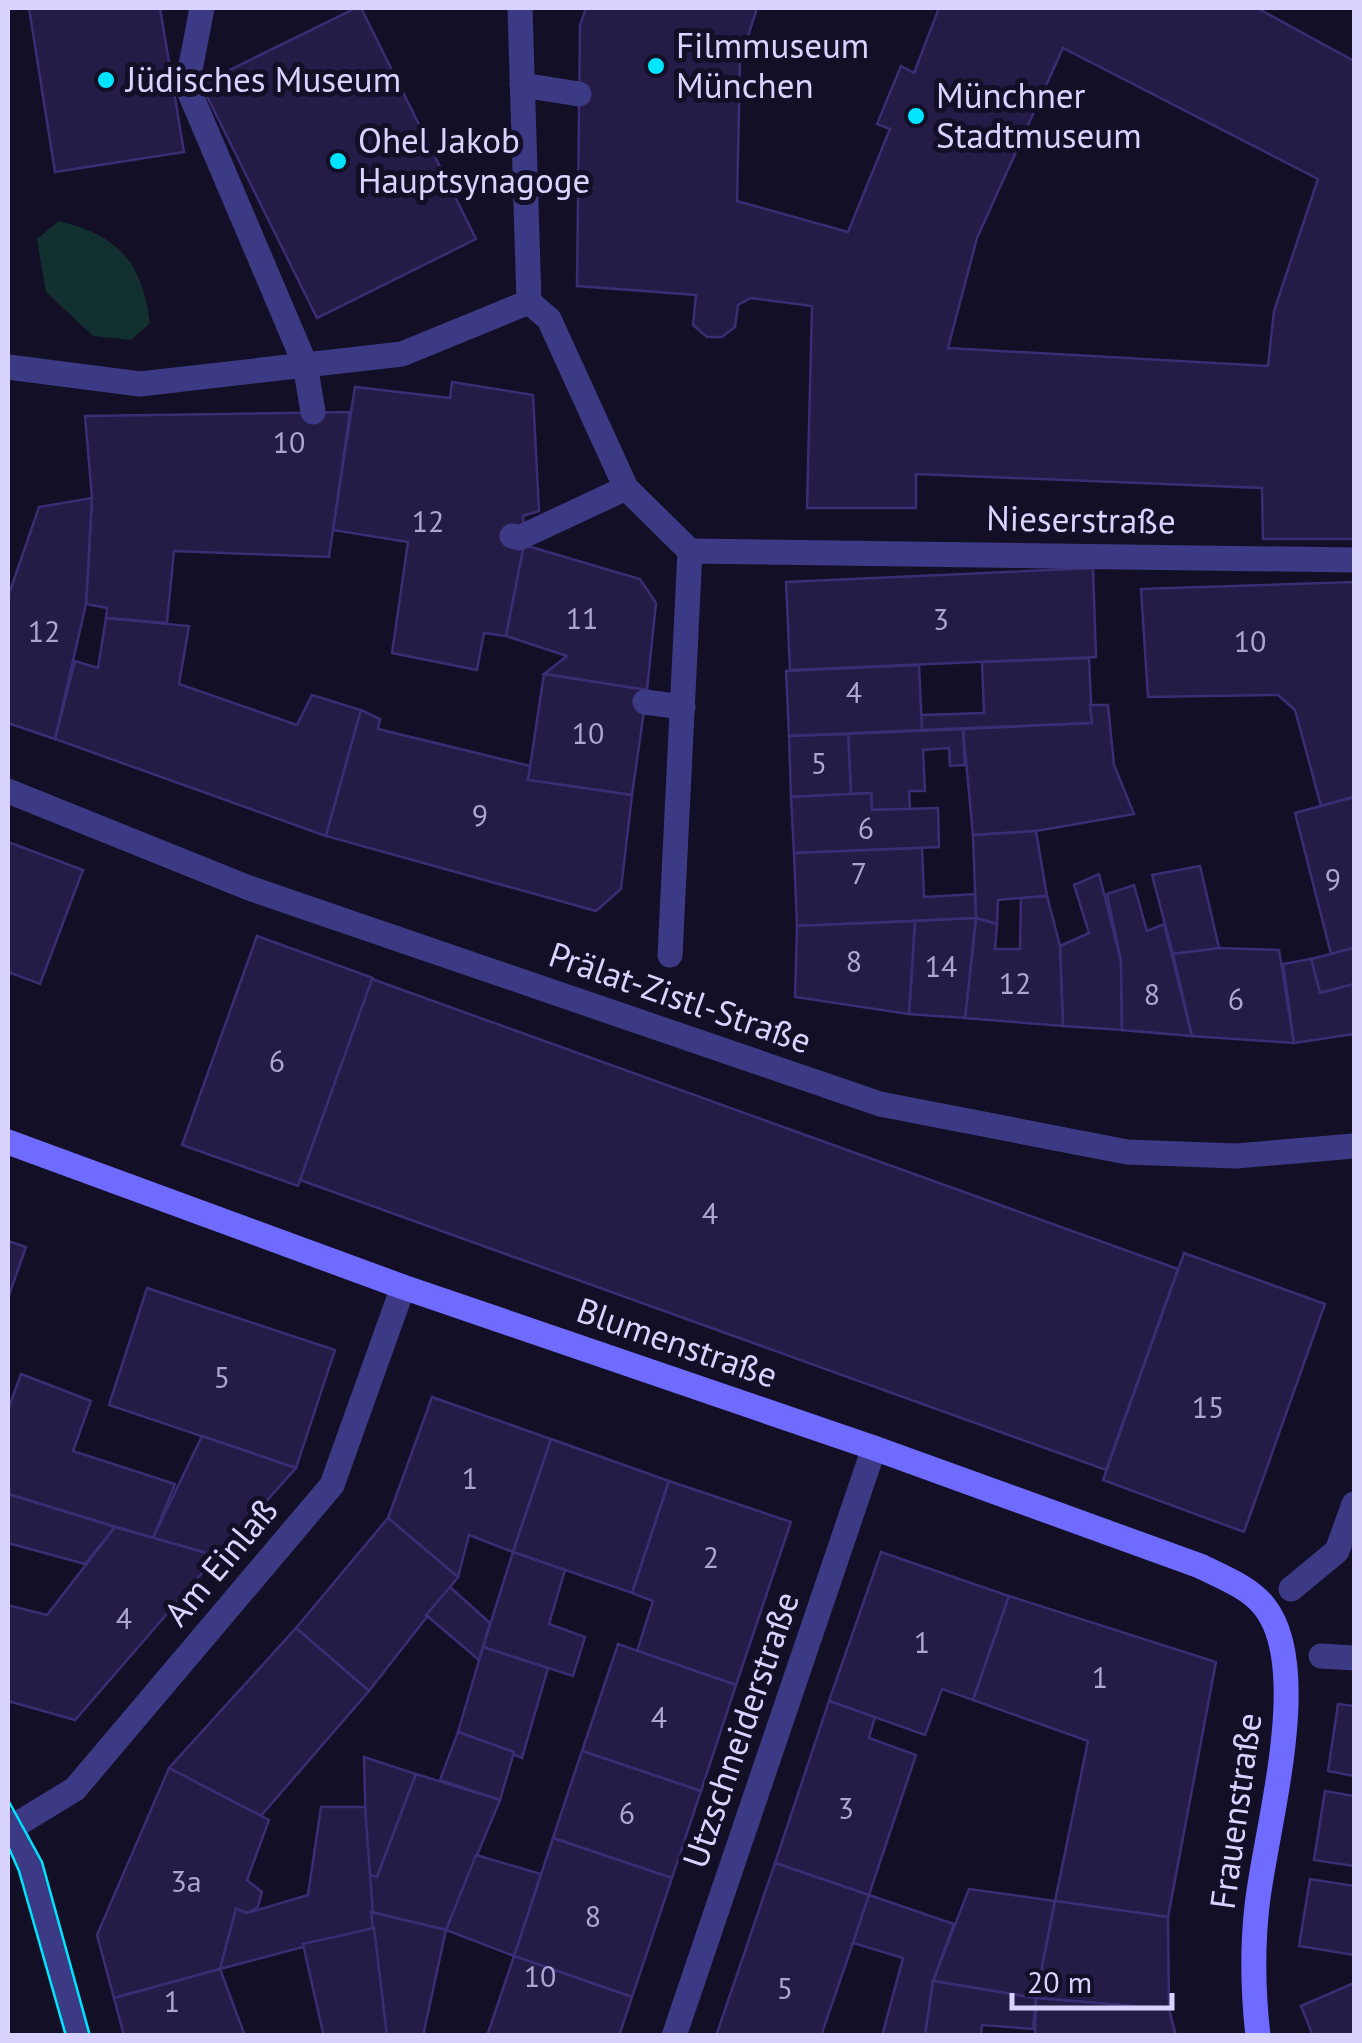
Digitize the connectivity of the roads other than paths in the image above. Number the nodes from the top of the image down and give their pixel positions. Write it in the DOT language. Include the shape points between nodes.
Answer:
graph roads {
  1 [pos="202,8"];
  2 [pos="520,8"];
  3 [pos="522,85"];
  4 [pos="579,94"];
  5 [pos="539,310"];
  6 [pos="305,364"];
  7 [pos="8,368"];
  8 [pos="313,412"];
  9 [pos="626,488"];
  10 [pos="512,536"];
  11 [pos="690,551"];
  12 [pos="1354,560"];
  13 [pos="646,702"];
  14 [pos="683,707"];
  15 [pos="8,792"];
  16 [pos="670,955"];
  17 [pos="8,1142"];
  18 [pos="1354,1146"];
  19 [pos="403,1286"];
  20 [pos="874,1448"];
  21 [pos="1354,1504"];
  22 [pos="1291,1589"];
  23 [pos="1321,1656"];
  24 [pos="1284,1657"];
  25 [pos="1354,1658"];
  26 [pos="9,1825"];
  27 [pos="78,2036"];
  28 [pos="674,2036"];
  29 [pos="1258,2036"];
  1 -- 6 [label="street" via="187,86"];
  2 -- 3 [label="street"];
  3 -- 4 [label="street"];
  3 -- 5 [label="street"];
  5 -- 6 [label="street" via="402,354"];
  5 -- 9 [label="street"];
  6 -- 7 [label="street" via="140,384"];
  6 -- 8 [label="street"];
  9 -- 10 [label="street"];
  9 -- 11 [label="street"];
  11 -- 12 [label="street, Nieserstraße"];
  11 -- 14 [label="street"];
  13 -- 14 [label="street"];
  14 -- 16 [label="street"];
  15 -- 18 [label="street, Prälat-Zistl-Straße" via="250,888 880,1104 1127,1152 1236,1156"];
  17 -- 19 [label="main road, Blumenstraße"];
  19 -- 20 [label="main road, Blumenstraße"];
  19 -- 26 [label="street, Am Einlaß" via="332,1485 75,1789"];
  20 -- 24 [label="main road, Blumenstraße" via="1240,1586 1265,1606"];
  20 -- 28 [label="street, Utzschneiderstraße"];
  21 -- 22 [label="street" via="1338,1551"];
  23 -- 25 [label="street"];
  24 -- 29 [label="main road, Frauenstraße" via="1288,1708 1256,1906 1252,1979"];
  26 -- 27 [label="street" via="31,1866"];
}
